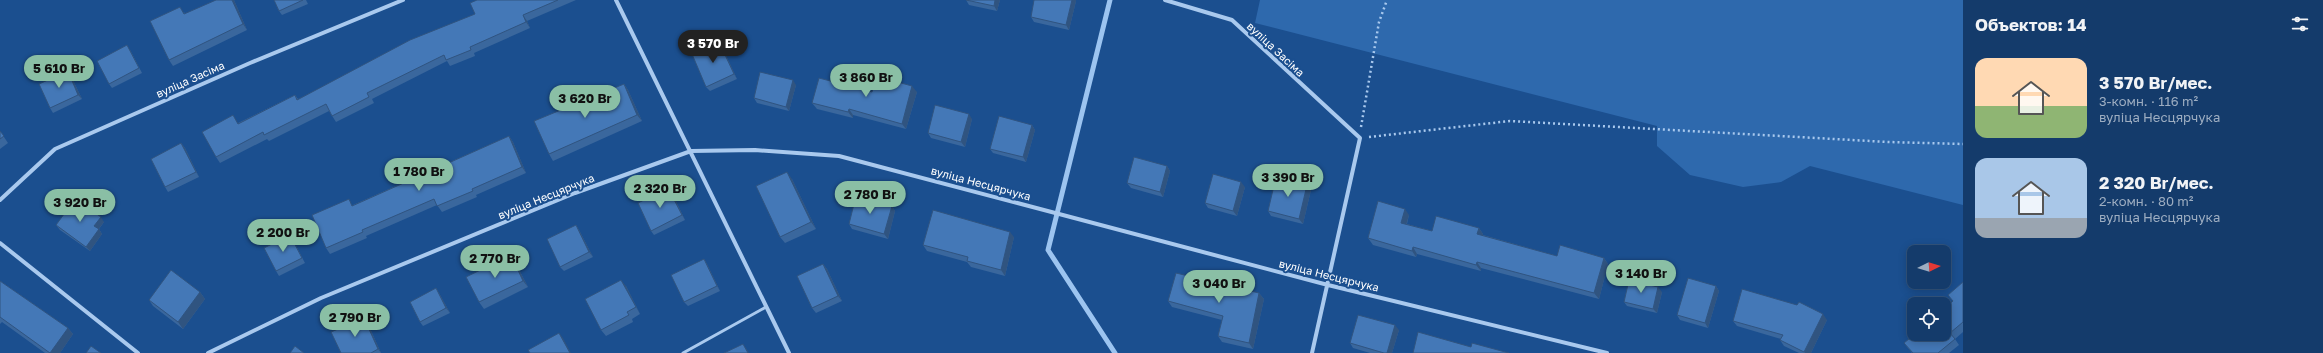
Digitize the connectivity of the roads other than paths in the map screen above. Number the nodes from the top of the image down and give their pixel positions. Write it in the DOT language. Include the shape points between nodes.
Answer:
graph roads {
  1 [pos="403,0"];
  2 [pos="616,0"];
  3 [pos="1165,0"];
  4 [pos="691,151"];
  5 [pos="0,200"];
  6 [pos="0,243"];
  7 [pos="1328,284"];
  8 [pos="766,307"];
  9 [pos="138,353"];
  10 [pos="208,353"];
  11 [pos="683,353"];
  12 [pos="789,353"];
  13 [pos="1312,353"];
  14 [pos="1607,353"];
  1 -- 5 [label="street, вуліца Засіма" via="250,63 55,149"];
  2 -- 4 [label="street"];
  3 -- 7 [label="street, вуліца Засіма" via="1232,20 1360,138"];
  4 -- 7 [label="street, вуліца Несцярчука" via="755,150 839,156"];
  4 -- 8 [label="street"];
  4 -- 10 [label="street, вуліца Несцярчука" via="575,193 321,298"];
  6 -- 9 [label="street"];
  7 -- 13 [label="street"];
  7 -- 14 [label="street, вуліца Несцярчука"];
  8 -- 11 [label="lane"];
  8 -- 12 [label="street"];
}
